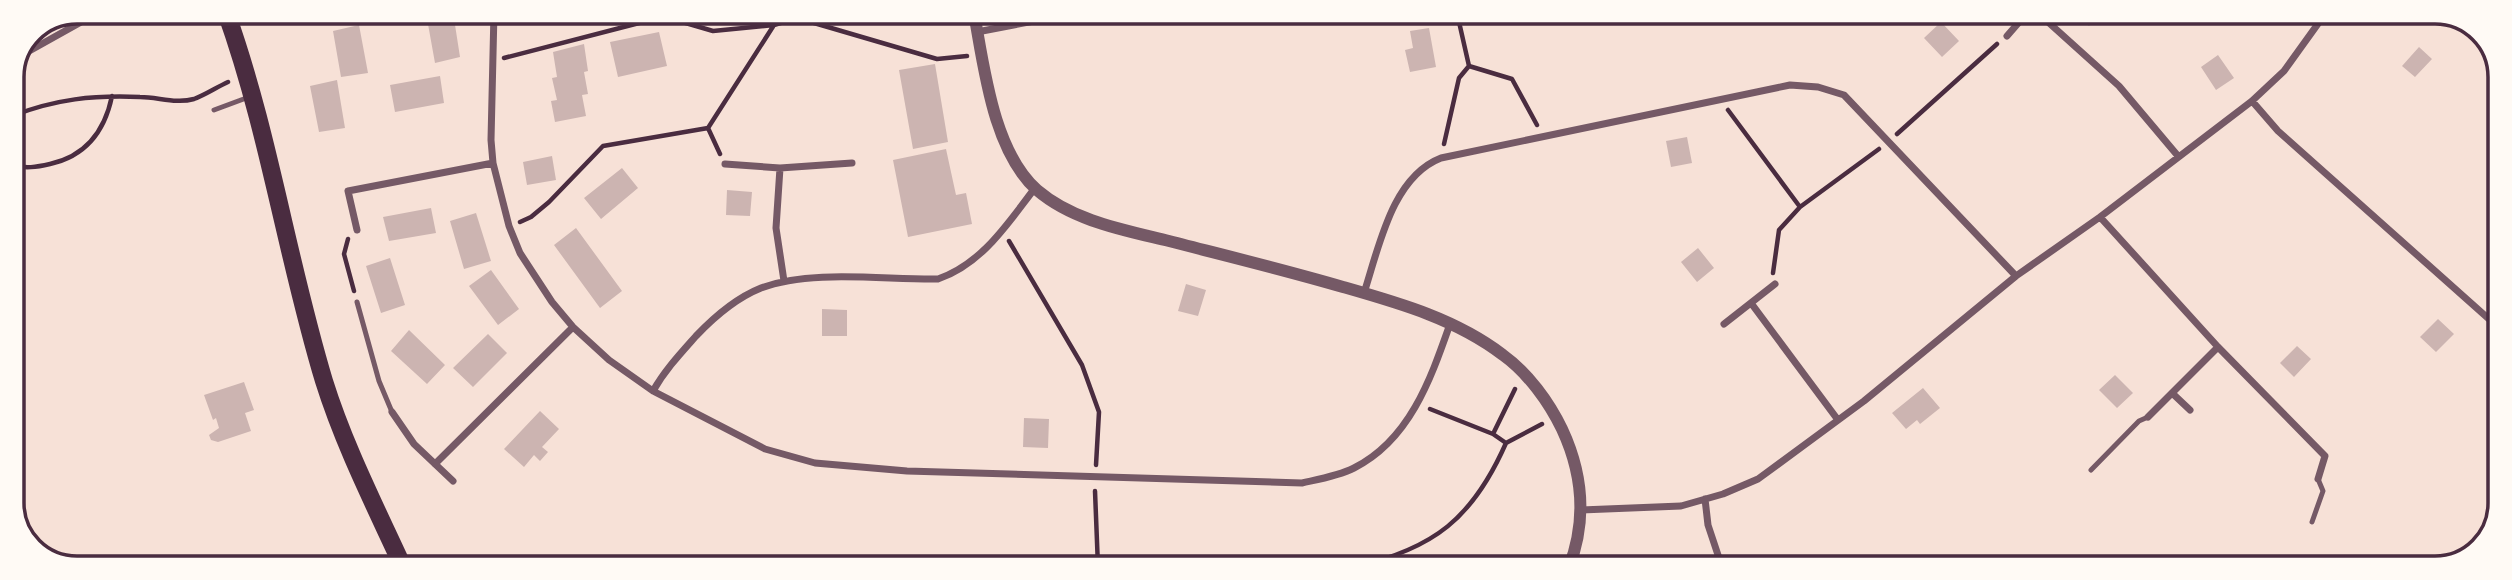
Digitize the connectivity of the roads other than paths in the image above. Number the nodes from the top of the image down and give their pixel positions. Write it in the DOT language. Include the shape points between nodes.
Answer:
graph roads {
  1 [pos="77,24"];
  2 [pos="229,24"];
  3 [pos="494,24"];
  4 [pos="976,24"];
  5 [pos="1019,24"];
  6 [pos="2017,24"];
  7 [pos="2050,24"];
  8 [pos="2317,24"];
  9 [pos="977,32"];
  10 [pos="2007,36"];
  11 [pos="32,49"];
  12 [pos="245,98"];
  13 [pos="2252,100"];
  14 [pos="214,110"];
  15 [pos="2178,156"];
  16 [pos="493,163"];
  17 [pos="852,163"];
  18 [pos="725,164"];
  19 [pos="780,168"];
  20 [pos="1035,188"];
  21 [pos="2100,217"];
  22 [pos="357,230"];
  23 [pos="2016,276"];
  24 [pos="785,281"];
  25 [pos="1775,284"];
  26 [pos="1364,293"];
  27 [pos="357,302"];
  28 [pos="1751,303"];
  29 [pos="2488,318"];
  30 [pos="1450,324"];
  31 [pos="1724,324"];
  32 [pos="573,327"];
  33 [pos="2218,347"];
  34 [pos="653,391"];
  35 [pos="2172,393"];
  36 [pos="2190,410"];
  37 [pos="392,412"];
  38 [pos="2148,417"];
  39 [pos="1838,420"];
  40 [pos="435,464"];
  41 [pos="2091,470"];
  42 [pos="2318,479"];
  43 [pos="453,481"];
  44 [pos="1705,499"];
  45 [pos="1581,510"];
  46 [pos="2312,522"];
  47 [pos="398,556"];
  48 [pos="1572,556"];
  49 [pos="1718,556"];
  1 -- 11 [label="street"];
  2 -- 12 [label="main road"];
  3 -- 16 [label="street"];
  4 -- 9 [label="street"];
  5 -- 9 [label="street"];
  6 -- 10 [label="street"];
  7 -- 15 [label="street" via="2119,86"];
  8 -- 13 [label="street" via="2284,71"];
  9 -- 20 [label="street" via="993,108 1012,158"];
  12 -- 14 [label="lane"];
  12 -- 47 [label="main road" via="329,397"];
  13 -- 15 [label="street"];
  13 -- 29 [label="street" via="2278,131"];
  15 -- 21 [label="street"];
  16 -- 22 [label="street" via="348,191"];
  16 -- 32 [label="street" via="520,253"];
  17 -- 19 [label="street"];
  18 -- 19 [label="street"];
  19 -- 24 [label="street" via="776,228"];
  20 -- 24 [label="street" via="1003,231 953,274 939,279"];
  20 -- 26 [label="street" via="1072,212 1114,228"];
  21 -- 23 [label="street"];
  21 -- 33 [label="street"];
  23 -- 26 [label="street" via="1844,95 1790,85 1441,158 1420,168 1404,186"];
  23 -- 39 [label="street"];
  24 -- 34 [label="street" via="747,295 719,314 666,368"];
  25 -- 28 [label="street"];
  26 -- 30 [label="street"];
  27 -- 37 [label="lane"];
  28 -- 31 [label="street"];
  28 -- 39 [label="street"];
  30 -- 34 [label="street" via="1418,404 1385,445 1339,475 1302,483 907,471 815,463 758,446"];
  30 -- 45 [label="street" via="1496,349 1523,372 1556,416 1578,471"];
  32 -- 34 [label="street"];
  32 -- 40 [label="street"];
  33 -- 35 [label="street"];
  33 -- 42 [label="street" via="2325,456"];
  35 -- 36 [label="street"];
  35 -- 38 [label="street"];
  37 -- 40 [label="street"];
  38 -- 41 [label="lane"];
  39 -- 44 [label="street" via="1758,480"];
  40 -- 43 [label="street"];
  42 -- 46 [label="lane" via="2323,491"];
  44 -- 45 [label="street" via="1681,506"];
  44 -- 49 [label="street"];
  45 -- 48 [label="street"];
}
